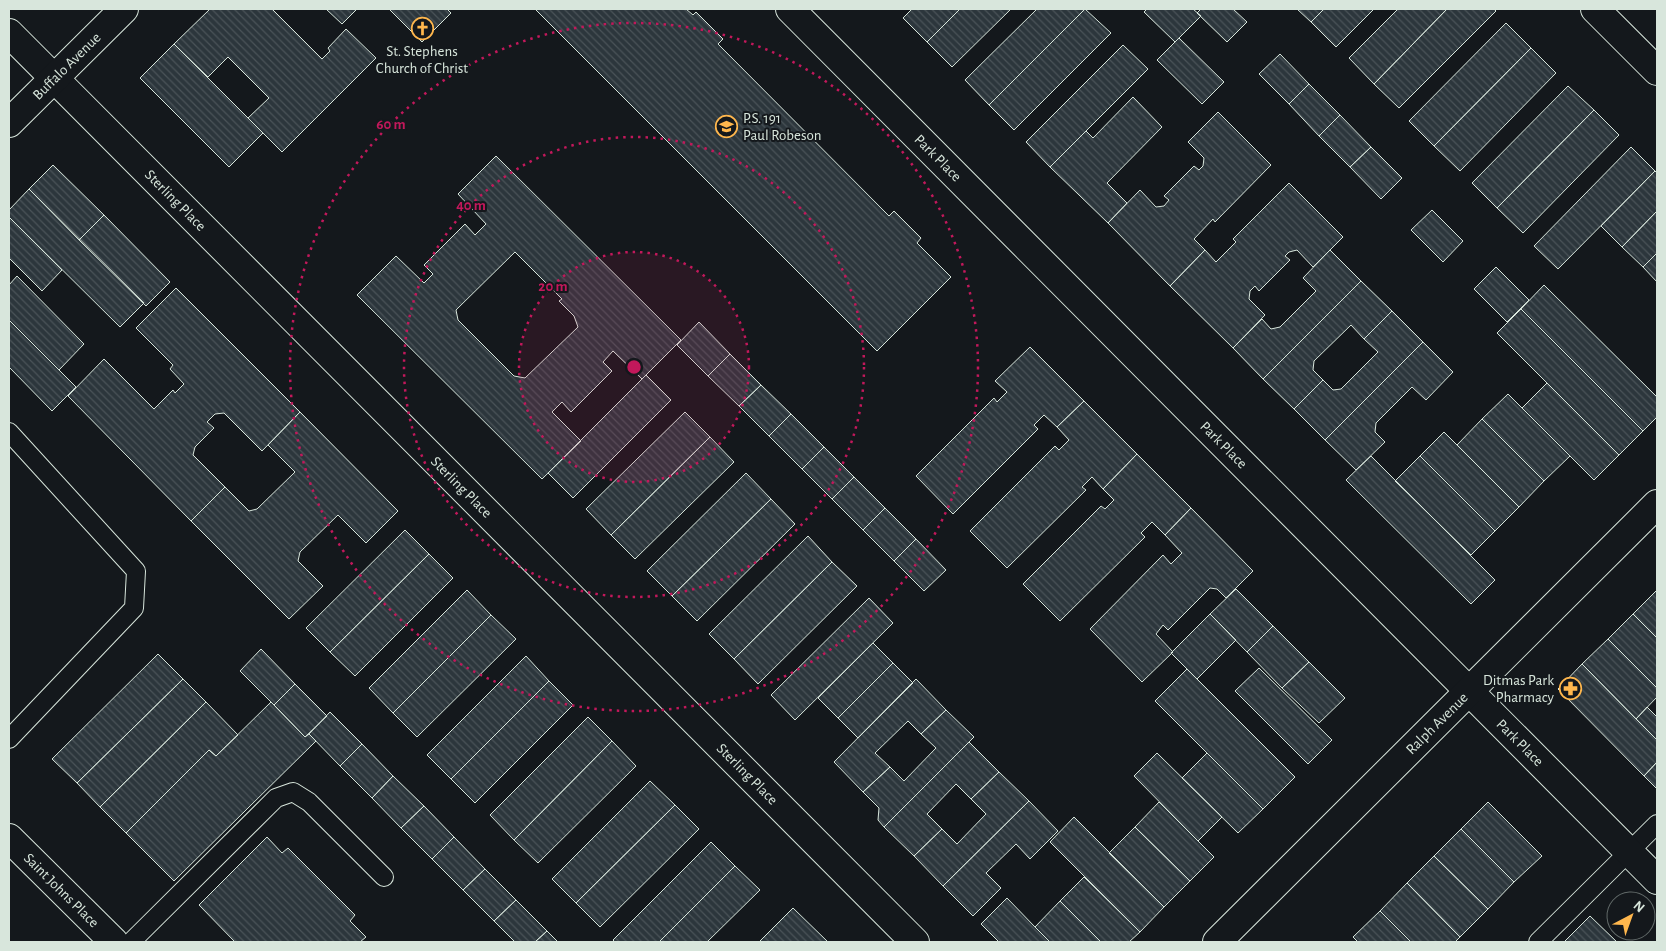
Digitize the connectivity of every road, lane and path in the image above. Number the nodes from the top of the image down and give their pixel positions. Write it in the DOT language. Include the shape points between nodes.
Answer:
graph roads {
  1 [pos="124,9"];
  2 [pos="790,9"];
  3 [pos="1595,9"];
  4 [pos="9,33"];
  5 [pos="1657,71"];
  6 [pos="54,78"];
  7 [pos="9,123"];
  8 [pos="9,432"];
  9 [pos="1657,504"];
  10 [pos="1469,691"];
  11 [pos="9,739"];
  12 [pos="1657,824"];
  13 [pos="9,838"];
  14 [pos="1629,852"];
  15 [pos="384,877"];
  16 [pos="1657,880"];
  17 [pos="114,942"];
  18 [pos="131,942"];
  19 [pos="915,942"];
  20 [pos="1217,942"];
  21 [pos="1538,942"];
  1 -- 6 [label="street, Buffalo Avenue"];
  2 -- 10 [label="street, Park Place"];
  3 -- 5 [label="street"];
  4 -- 6 [label="street, Sterling Place"];
  6 -- 7 [label="street, Buffalo Avenue"];
  6 -- 19 [label="street, Sterling Place"];
  8 -- 11 [label="lane" via="136,571 134,608"];
  9 -- 10 [label="street, Ralph Avenue"];
  10 -- 14 [label="street, Park Place"];
  10 -- 20 [label="street, Ralph Avenue"];
  12 -- 14 [label="lane"];
  13 -- 17 [label="street, Saint Johns Place"];
  14 -- 16 [label="street, Park Place"];
  14 -- 21 [label="lane"];
  15 -- 18 [label="lane" via="309,802 293,792 276,798"];
}
